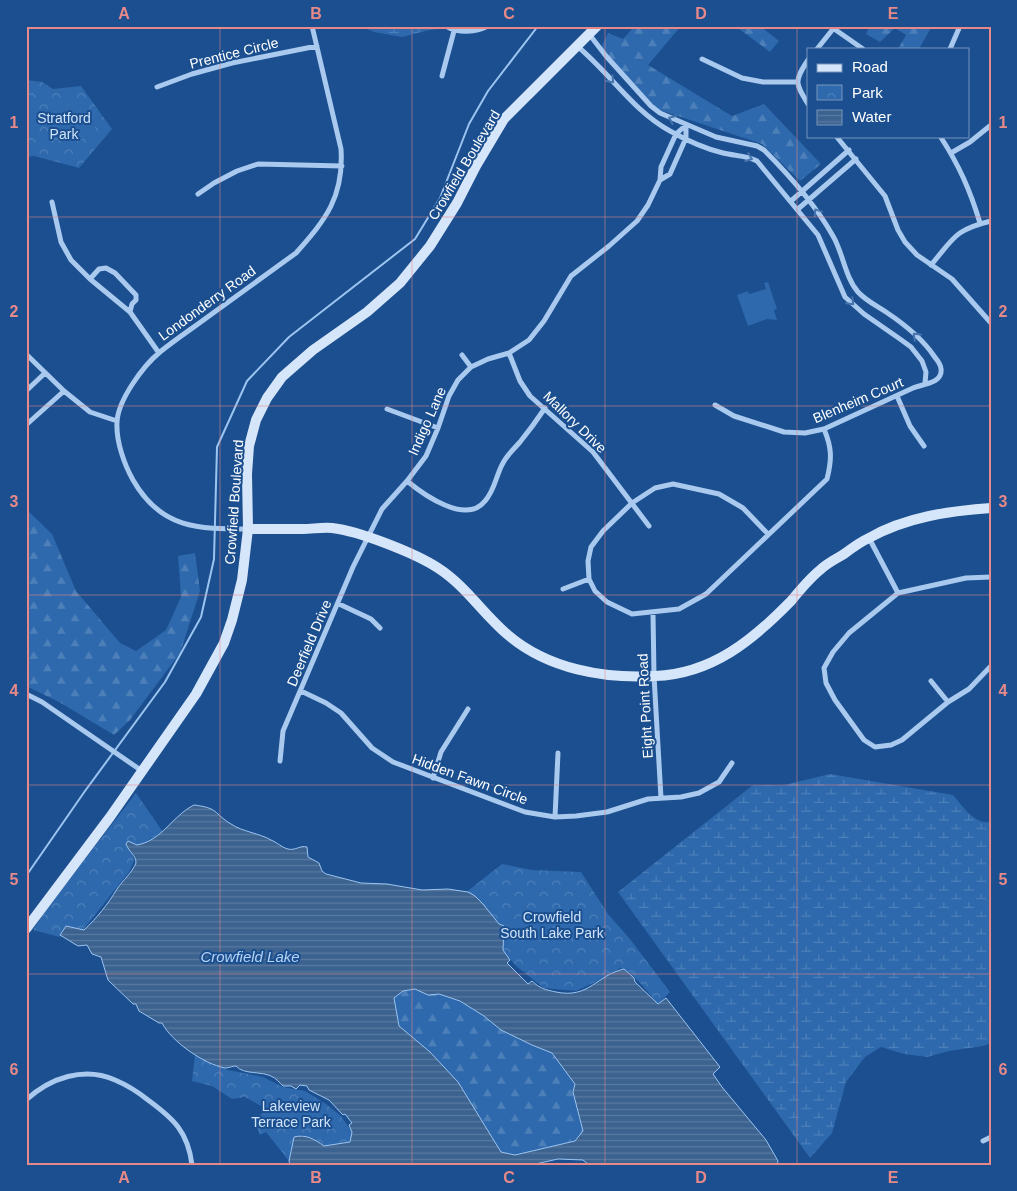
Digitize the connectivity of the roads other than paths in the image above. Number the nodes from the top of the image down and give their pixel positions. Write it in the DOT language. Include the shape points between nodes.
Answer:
graph roads {
  1 [pos="312,26"];
  2 [pos="446,26"];
  3 [pos="488,26"];
  4 [pos="597,26"];
  5 [pos="960,26"];
  6 [pos="831,28"];
  7 [pos="454,31"];
  8 [pos="589,34"];
  9 [pos="317,46"];
  10 [pos="577,46"];
  11 [pos="818,48"];
  12 [pos="861,48"];
  13 [pos="950,48"];
  14 [pos="702,59"];
  15 [pos="807,62"];
  16 [pos="442,76"];
  17 [pos="797,82"];
  18 [pos="157,87"];
  19 [pos="807,102"];
  20 [pos="686,125"];
  21 [pos="991,125"];
  22 [pos="676,134"];
  23 [pos="686,138"];
  24 [pos="838,138"];
  25 [pos="941,138"];
  26 [pos="849,150"];
  27 [pos="951,153"];
  28 [pos="856,159"];
  29 [pos="342,166"];
  30 [pos="660,180"];
  31 [pos="802,191"];
  32 [pos="198,194"];
  33 [pos="809,199"];
  34 [pos="791,201"];
  35 [pos="52,202"];
  36 [pos="798,209"];
  37 [pos="991,220"];
  38 [pos="980,223"];
  39 [pos="841,255"];
  40 [pos="830,260"];
  41 [pos="931,265"];
  42 [pos="90,279"];
  43 [pos="852,280"];
  44 [pos="840,286"];
  45 [pos="130,312"];
  46 [pos="991,323"];
  47 [pos="159,352"];
  48 [pos="26,354"];
  49 [pos="509,354"];
  50 [pos="462,355"];
  51 [pos="471,367"];
  52 [pos="45,373"];
  53 [pos="924,384"];
  54 [pos="26,390"];
  55 [pos="64,390"];
  56 [pos="897,396"];
  57 [pos="715,405"];
  58 [pos="545,408"];
  59 [pos="387,409"];
  60 [pos="117,421"];
  61 [pos="26,425"];
  62 [pos="438,428"];
  63 [pos="824,429"];
  64 [pos="924,446"];
  65 [pos="407,481"];
  66 [pos="632,503"];
  67 [pos="991,508"];
  68 [pos="649,526"];
  69 [pos="248,529"];
  70 [pos="768,534"];
  71 [pos="368,537"];
  72 [pos="869,538"];
  73 [pos="991,577"];
  74 [pos="588,579"];
  75 [pos="563,589"];
  76 [pos="898,593"];
  77 [pos="339,604"];
  78 [pos="653,613"];
  79 [pos="380,628"];
  80 [pos="991,666"];
  81 [pos="654,676"];
  82 [pos="931,681"];
  83 [pos="301,691"];
  84 [pos="26,694"];
  85 [pos="948,702"];
  86 [pos="468,709"];
  87 [pos="558,753"];
  88 [pos="280,761"];
  89 [pos="732,763"];
  90 [pos="142,771"];
  91 [pos="433,778"];
  92 [pos="662,798"];
  93 [pos="555,817"];
  94 [pos="26,929"];
  95 [pos="26,1100"];
  96 [pos="991,1136"];
  97 [pos="983,1141"];
  98 [pos="192,1165"];
  1 -- 9 [label="street, Londonderry Road"];
  2 -- 7 [label="street"];
  3 -- 7 [label="street" via="479,31"];
  4 -- 8 [label="main road, Crowfield Boulevard"];
  5 -- 13 [label="street"];
  6 -- 11 [label="street"];
  6 -- 12 [label="street"];
  7 -- 16 [label="street"];
  8 -- 10 [label="main road, Crowfield Boulevard"];
  20 -- 8 [label="street, one-way" via="651,106"];
  9 -- 18 [label="street, Prentice Circle" via="232,63"];
  9 -- 29 [label="street, Londonderry Road" via="335,118"];
  10 -- 22 [label="street, one-way" via="634,106"];
  10 -- 69 [label="main road, Crowfield Boulevard" via="504,119 439,232 400,283 368,312 313,350 282,377 267,398 256,420 250,446"];
  14 -- 17 [label="street" via="742,78"];
  15 -- 17 [label="street"];
  17 -- 19 [label="street"];
  20 -- 22 [label="street, Indigo Lane"];
  20 -- 23 [label="street, Indigo Lane"];
  20 -- 31 [label="street" via="716,137 758,146"];
  21 -- 27 [label="street"];
  22 -- 23 [label="street"];
  22 -- 30 [label="street, Indigo Lane" via="661,167"];
  23 -- 30 [label="street, Indigo Lane" via="670,174"];
  23 -- 34 [label="street, one-way" via="711,150 752,158 764,167"];
  24 -- 26 [label="street"];
  25 -- 27 [label="street"];
  26 -- 28 [label="street"];
  26 -- 31 [label="street"];
  27 -- 38 [label="street" via="962,173"];
  28 -- 33 [label="street"];
  28 -- 41 [label="street" via="886,196 905,242"];
  29 -- 32 [label="street" via="258,164 237,170"];
  29 -- 47 [label="street, Londonderry Road" via="336,196 328,213 296,253"];
  30 -- 49 [label="street, Indigo Lane" via="637,221 571,276 529,340"];
  31 -- 33 [label="street"];
  31 -- 34 [label="street"];
  33 -- 36 [label="street"];
  39 -- 33 [label="street, one-way" via="834,237"];
  34 -- 36 [label="street"];
  35 -- 42 [label="street" via="62,242 71,260"];
  36 -- 40 [label="street" via="818,235"];
  37 -- 38 [label="street"];
  38 -- 41 [label="street" via="966,227 954,236"];
  39 -- 40 [label="street"];
  39 -- 43 [label="street"];
  40 -- 44 [label="street"];
  41 -- 46 [label="street" via="952,280"];
  42 -- 45 [label="street"];
  42 -- 45 [label="street" via="99,269 106,268 115,273 136,295"];
  43 -- 44 [label="street"];
  53 -- 43 [label="street, Blenheim Court, one-way" via="932,383 941,375 936,358 898,320 861,294"];
  44 -- 53 [label="street, one-way" via="851,303 910,347 926,367"];
  45 -- 47 [label="street"];
  47 -- 60 [label="street, Londonderry Road" via="127,392"];
  48 -- 52 [label="street"];
  49 -- 51 [label="street, Indigo Lane"];
  49 -- 58 [label="street, Mallory Drive" via="530,396"];
  50 -- 51 [label="street"];
  51 -- 62 [label="street, Indigo Lane" via="449,396"];
  52 -- 54 [label="street"];
  52 -- 55 [label="street"];
  53 -- 56 [label="street, Blenheim Court"];
  55 -- 60 [label="street" via="90,412"];
  55 -- 61 [label="street"];
  56 -- 63 [label="street, Blenheim Court"];
  56 -- 64 [label="street" via="910,426"];
  57 -- 63 [label="street, Blenheim Court" via="734,416 784,432 805,433"];
  58 -- 65 [label="street" via="503,463 484,503 471,509 445,506"];
  58 -- 66 [label="street, Mallory Drive" via="593,452"];
  59 -- 62 [label="street"];
  60 -- 69 [label="street, Londonderry Road" via="121,448 130,474 141,494 154,508 171,519 204,528"];
  62 -- 65 [label="street, Indigo Lane" via="426,456"];
  63 -- 70 [label="street" via="830,444 831,464 827,479"];
  65 -- 71 [label="street, Indigo Lane" via="382,509"];
  66 -- 68 [label="street, Mallory Drive"];
  66 -- 70 [label="street" via="655,488 673,484 698,489 719,494 743,508"];
  66 -- 74 [label="street" via="591,547"];
  67 -- 72 [label="main road" via="936,514 902,523"];
  69 -- 71 [label="main road" via="332,528"];
  69 -- 90 [label="main road, Crowfield Boulevard" via="242,580 224,643 196,694"];
  70 -- 78 [label="street" via="706,594 678,609"];
  71 -- 77 [label="street, Deerfield Drive"];
  71 -- 81 [label="main road" via="438,568 469,594 508,636 544,657 587,672"];
  72 -- 76 [label="street"];
  72 -- 81 [label="main road" via="821,569 758,633 728,655 678,674"];
  73 -- 76 [label="street" via="966,578"];
  74 -- 75 [label="street"];
  74 -- 78 [label="street" via="607,602 620,609 632,614"];
  76 -- 85 [label="street" via="849,633 833,652 824,668 826,683 864,740 875,747 902,740"];
  77 -- 79 [label="street" via="371,619"];
  77 -- 83 [label="street, Deerfield Drive"];
  78 -- 81 [label="street, Eight Point Road"];
  80 -- 85 [label="street" via="969,689"];
  81 -- 92 [label="street, Eight Point Road"];
  82 -- 85 [label="street"];
  83 -- 88 [label="street, Deerfield Drive" via="283,731"];
  83 -- 91 [label="street, Hidden Fawn Circle" via="341,713 372,748 392,762"];
  84 -- 90 [label="street"];
  86 -- 91 [label="street" via="441,752"];
  87 -- 93 [label="street"];
  89 -- 92 [label="street, Hidden Fawn Circle" via="718,782 699,793"];
  90 -- 94 [label="main road, Crowfield Boulevard"];
  91 -- 93 [label="street, Hidden Fawn Circle" via="525,812"];
  92 -- 93 [label="street, Hidden Fawn Circle" via="607,812"];
  95 -- 98 [label="street" via="48,1083 60,1079 86,1074 115,1079 166,1113 176,1124 190,1147"];
  96 -- 97 [label="street"];
}
